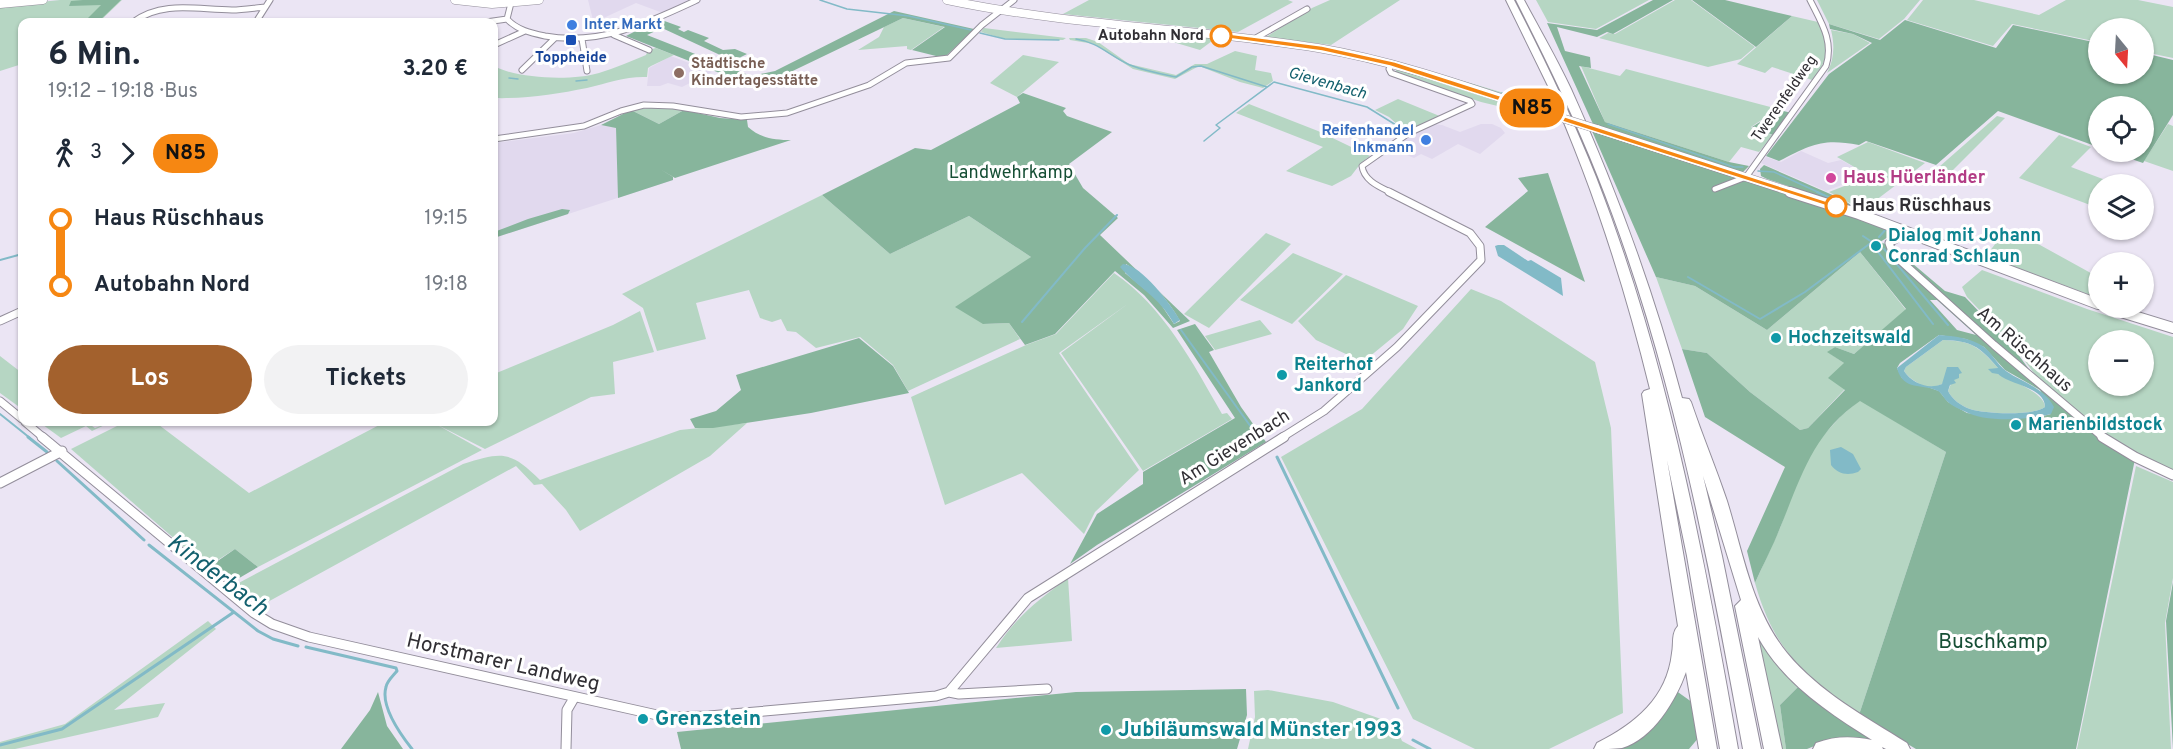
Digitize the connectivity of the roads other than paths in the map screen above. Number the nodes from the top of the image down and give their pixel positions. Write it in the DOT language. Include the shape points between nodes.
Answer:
graph roads {
  1 [pos="43,0"];
  2 [pos="270,0"];
  3 [pos="455,0"];
  4 [pos="539,0"];
  5 [pos="697,0"];
  6 [pos="947,0"];
  7 [pos="1014,0"];
  8 [pos="1510,0"];
  9 [pos="1520,0"];
  10 [pos="1810,0"];
  11 [pos="511,3"];
  12 [pos="0,4"];
  13 [pos="265,8"];
  14 [pos="1307,9"];
  15 [pos="1001,11"];
  16 [pos="137,18"];
  17 [pos="259,18"];
  18 [pos="507,20"];
  19 [pos="498,21"];
  20 [pos="525,31"];
  21 [pos="614,35"];
  22 [pos="554,39"];
  23 [pos="582,39"];
  24 [pos="1254,39"];
  25 [pos="498,43"];
  26 [pos="649,50"];
  27 [pos="1392,64"];
  28 [pos="522,70"];
  29 [pos="587,71"];
  30 [pos="498,138"];
  31 [pos="1746,177"];
  32 [pos="1715,189"];
  33 [pos="1908,232"];
  34 [pos="2088,300"];
  35 [pos="18,313"];
  36 [pos="2140,318"];
  37 [pos="0,321"];
  38 [pos="2173,328"];
  39 [pos="1656,358"];
  40 [pos="0,401"];
  41 [pos="18,415"];
  42 [pos="31,426"];
  43 [pos="62,451"];
  44 [pos="2173,475"];
  45 [pos="0,483"];
  46 [pos="1738,572"];
  47 [pos="1677,579"];
  48 [pos="1047,689"];
  49 [pos="949,692"];
  50 [pos="573,698"];
  51 [pos="566,749"];
  52 [pos="1603,749"];
  53 [pos="1708,749"];
  54 [pos="1729,749"];
  55 [pos="1752,749"];
  56 [pos="1773,749"];
  57 [pos="1822,749"];
  58 [pos="1874,749"];
  59 [pos="1901,749"];
  1 -- 12 [label="main road"];
  2 -- 13 [label="street"];
  3 -- 11 [label="main road"];
  4 -- 11 [label="main road"];
  5 -- 21 [label="street"];
  6 -- 15 [label="main road"];
  7 -- 15 [label="street"];
  8 -- 39 [label="highway" via="1567,120"];
  9 -- 39 [label="highway" via="1580,120 1625,234"];
  10 -- 31 [label="street, Twerenfeldweg" via="1830,42 1828,62"];
  11 -- 18 [label="street"];
  13 -- 16 [label="street" via="232,10 203,6 150,10"];
  13 -- 17 [label="street"];
  14 -- 24 [label="street"];
  15 -- 24 [label="main road"];
  15 -- 30 [label="street" via="949,58 906,63 852,92 792,112 741,117 653,105 633,107 584,126"];
  18 -- 19 [label="street"];
  18 -- 20 [label="street"];
  20 -- 22 [label="street"];
  20 -- 25 [label="street"];
  21 -- 23 [label="street"];
  21 -- 26 [label="street"];
  22 -- 23 [label="street"];
  22 -- 28 [label="street"];
  23 -- 29 [label="street"];
  24 -- 27 [label="main road" via="1322,48"];
  27 -- 31 [label="main road, bridge"];
  27 -- 49 [label="street, Am Gievenbach" via="1391,73 1472,104 1409,133 1362,165 1363,172 1374,184 1470,233 1480,246 1481,260 1397,347 1324,411 1028,598"];
  31 -- 32 [label="street"];
  31 -- 33 [label="main road"];
  33 -- 34 [label="main road"];
  33 -- 44 [label="street, Am Rüschhaus" via="1889,243 1893,254 2101,436 2135,458"];
  35 -- 37 [label="street"];
  36 -- 38 [label="main road"];
  39 -- 46 [label="highway" via="1672,364 1720,503"];
  39 -- 47 [label="highway" via="1644,370"];
  39 -- 54 [label="highway"];
  39 -- 55 [label="highway" via="1722,591"];
  40 -- 41 [label="street, Horstmarer Landweg"];
  42 -- 43 [label="street, Horstmarer Landweg"];
  43 -- 45 [label="street"];
  43 -- 50 [label="street, Horstmarer Landweg" via="242,604 272,624 326,642"];
  46 -- 56 [label="highway"];
  46 -- 59 [label="highway" via="1758,623 1790,668 1827,701"];
  47 -- 52 [label="highway" via="1682,634 1671,690 1643,726"];
  47 -- 53 [label="highway"];
  48 -- 49 [label="street, Horstmarer Landweg"];
  49 -- 50 [label="street, Horstmarer Landweg" via="688,717 651,715"];
  50 -- 51 [label="street" via="567,710"];
  57 -- 58 [label="highway" via="1849,744"];
}
